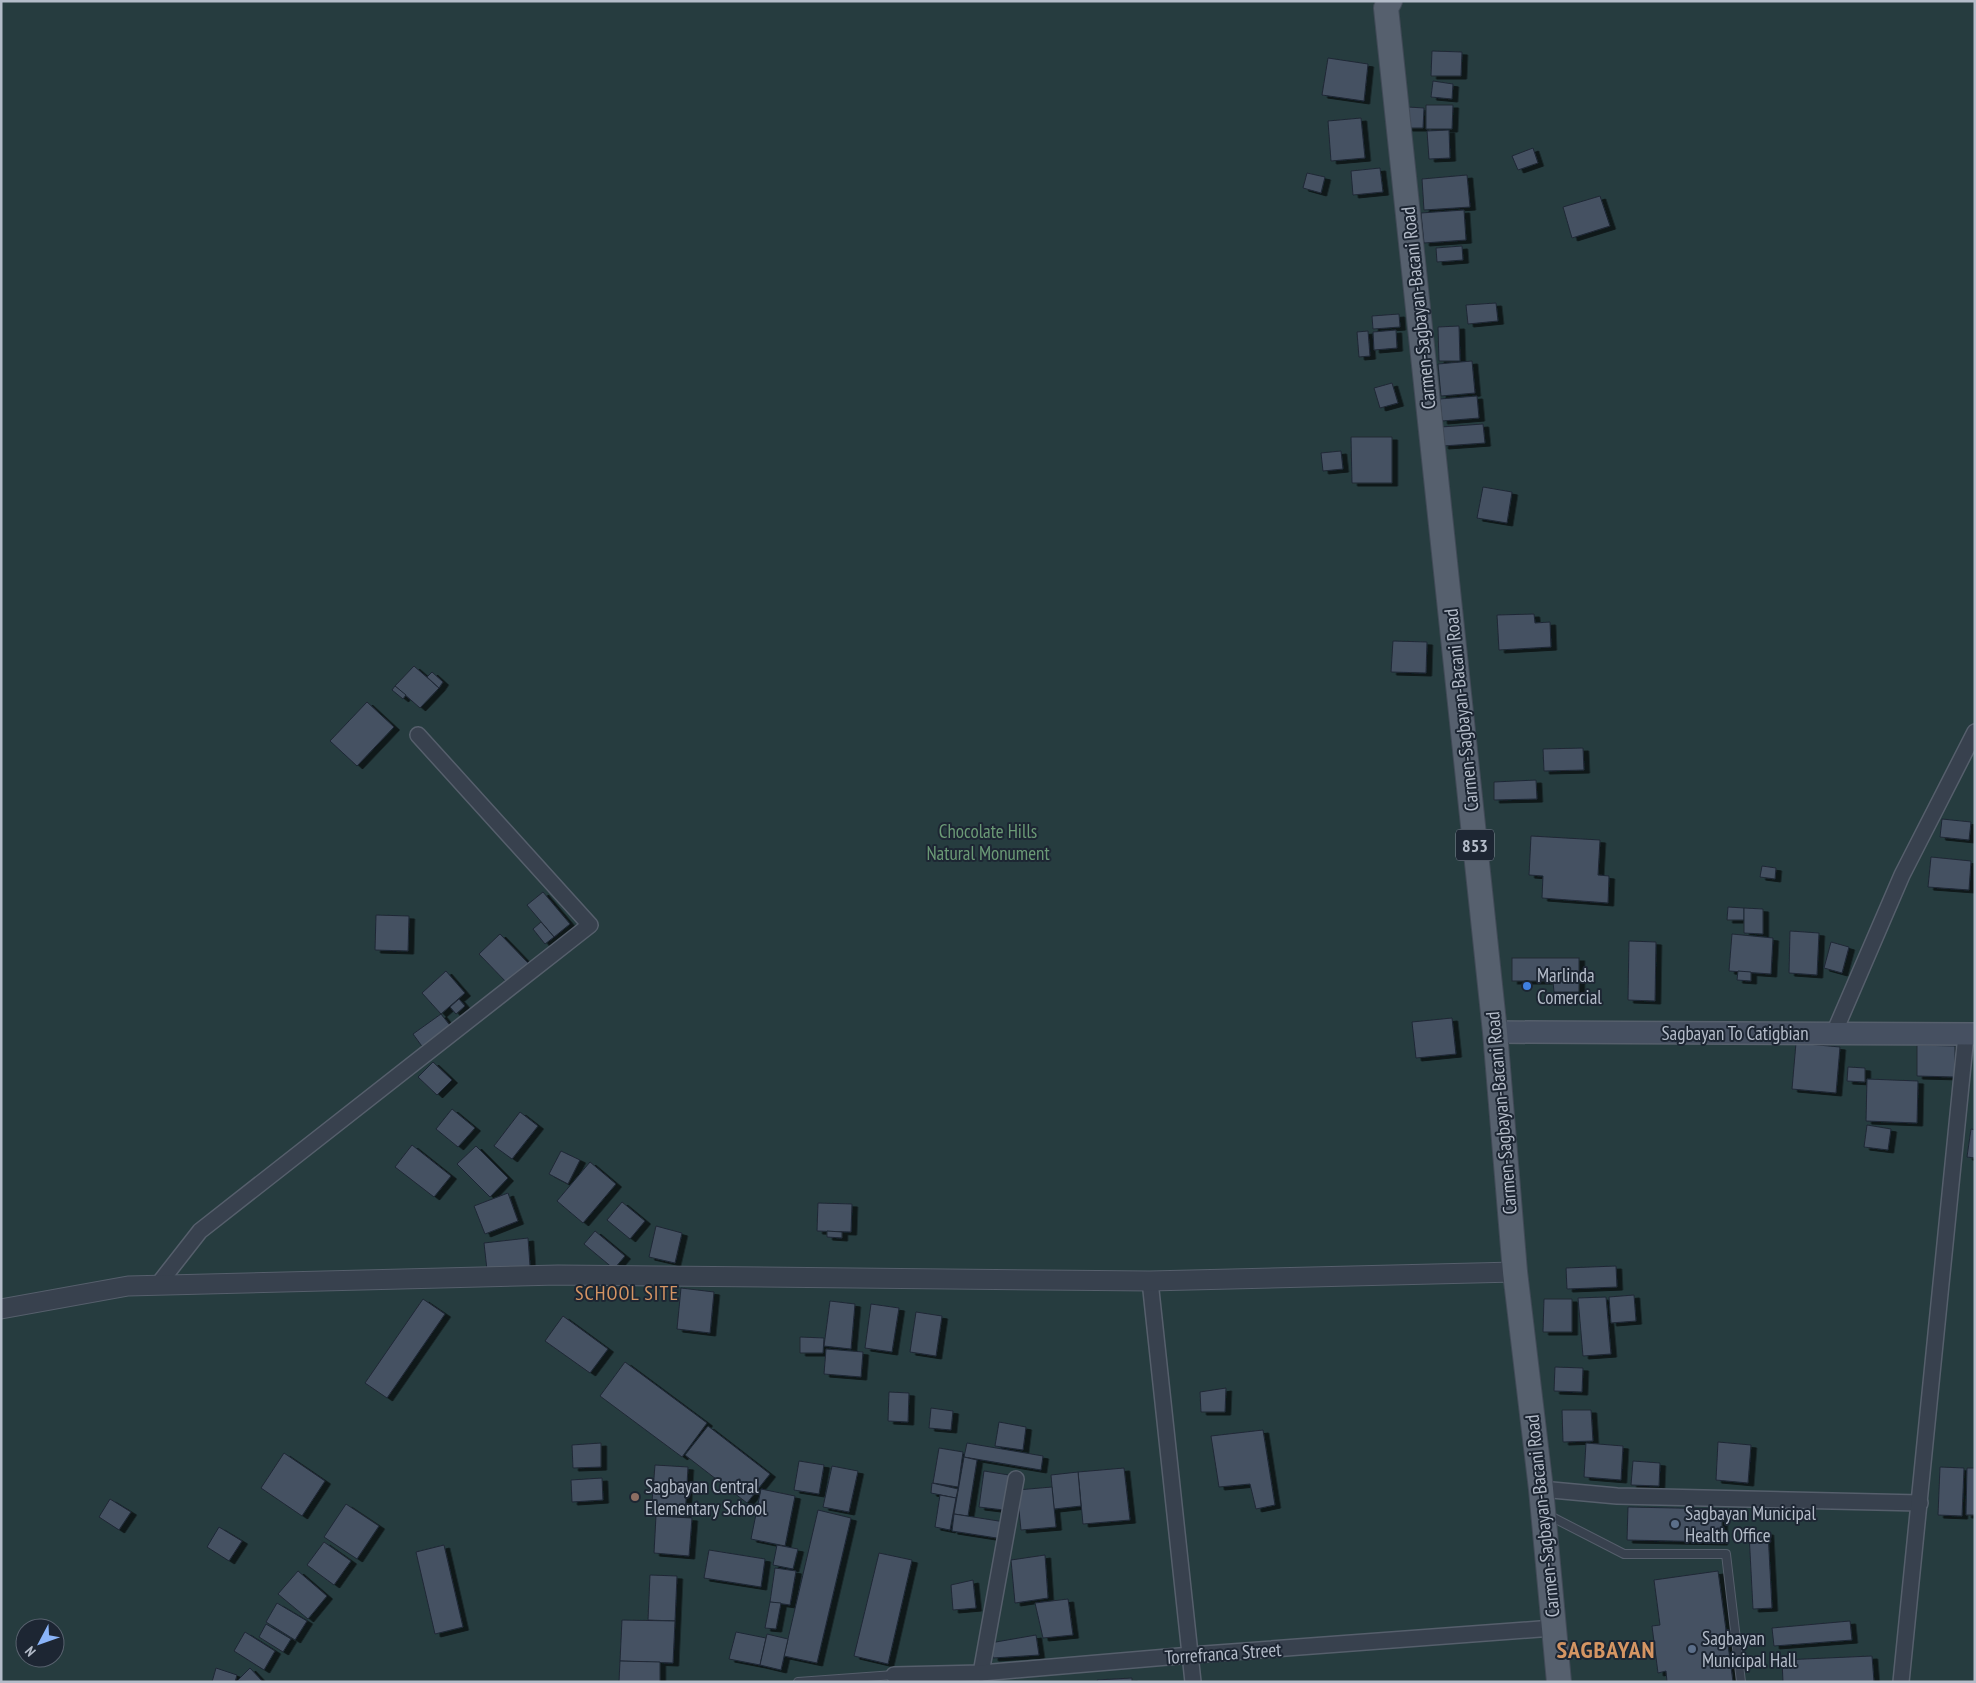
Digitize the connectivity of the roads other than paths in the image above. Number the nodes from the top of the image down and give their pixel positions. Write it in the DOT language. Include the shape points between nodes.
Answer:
graph roads {
  1 [pos="1388,5"];
  2 [pos="1975,732"];
  3 [pos="418,735"];
  4 [pos="1495,1032"];
  5 [pos="1834,1033"];
  6 [pos="1970,1035"];
  7 [pos="1515,1272"];
  8 [pos="1150,1281"];
  9 [pos="157,1286"];
  10 [pos="1,1309"];
  11 [pos="1016,1479"];
  12 [pos="1542,1489"];
  13 [pos="1920,1503"];
  14 [pos="1543,1513"];
  15 [pos="1553,1628"];
  16 [pos="1191,1655"];
  17 [pos="981,1673"];
  18 [pos="894,1675"];
  19 [pos="798,1682"];
  20 [pos="1193,1682"];
  21 [pos="1559,1682"];
  22 [pos="1741,1682"];
  23 [pos="1901,1682"];
  1 -- 4 [label="main road, Carmen-Sagbayan-Bacani Road / 853"];
  2 -- 5 [label="street" via="1902,875"];
  3 -- 9 [label="street" via="590,925 200,1232"];
  4 -- 5 [label="main road, Sagbayan To Catigbian"];
  4 -- 7 [label="main road, Carmen-Sagbayan-Bacani Road / 853"];
  5 -- 6 [label="main road, Sagbayan To Catigbian"];
  6 -- 13 [label="street"];
  7 -- 8 [label="street"];
  7 -- 12 [label="main road, Carmen-Sagbayan-Bacani Road / 853"];
  8 -- 9 [label="street" via="558,1275"];
  8 -- 16 [label="street"];
  9 -- 10 [label="street" via="128,1286"];
  11 -- 17 [label="street"];
  12 -- 13 [label="street" via="1617,1496"];
  12 -- 14 [label="main road, Carmen-Sagbayan-Bacani Road / 853"];
  13 -- 23 [label="street"];
  14 -- 15 [label="main road, Carmen-Sagbayan-Bacani Road / 853"];
  14 -- 22 [label="lane" via="1624,1554 1726,1554"];
  15 -- 16 [label="street, Torrefranca Street"];
  15 -- 21 [label="main road, Carmen-Sagbayan-Bacani Road / 853"];
  16 -- 17 [label="street, Torrefranca Street"];
  16 -- 20 [label="street"];
  17 -- 18 [label="street, Torrefranca Street"];
  18 -- 19 [label="lane"];
}
